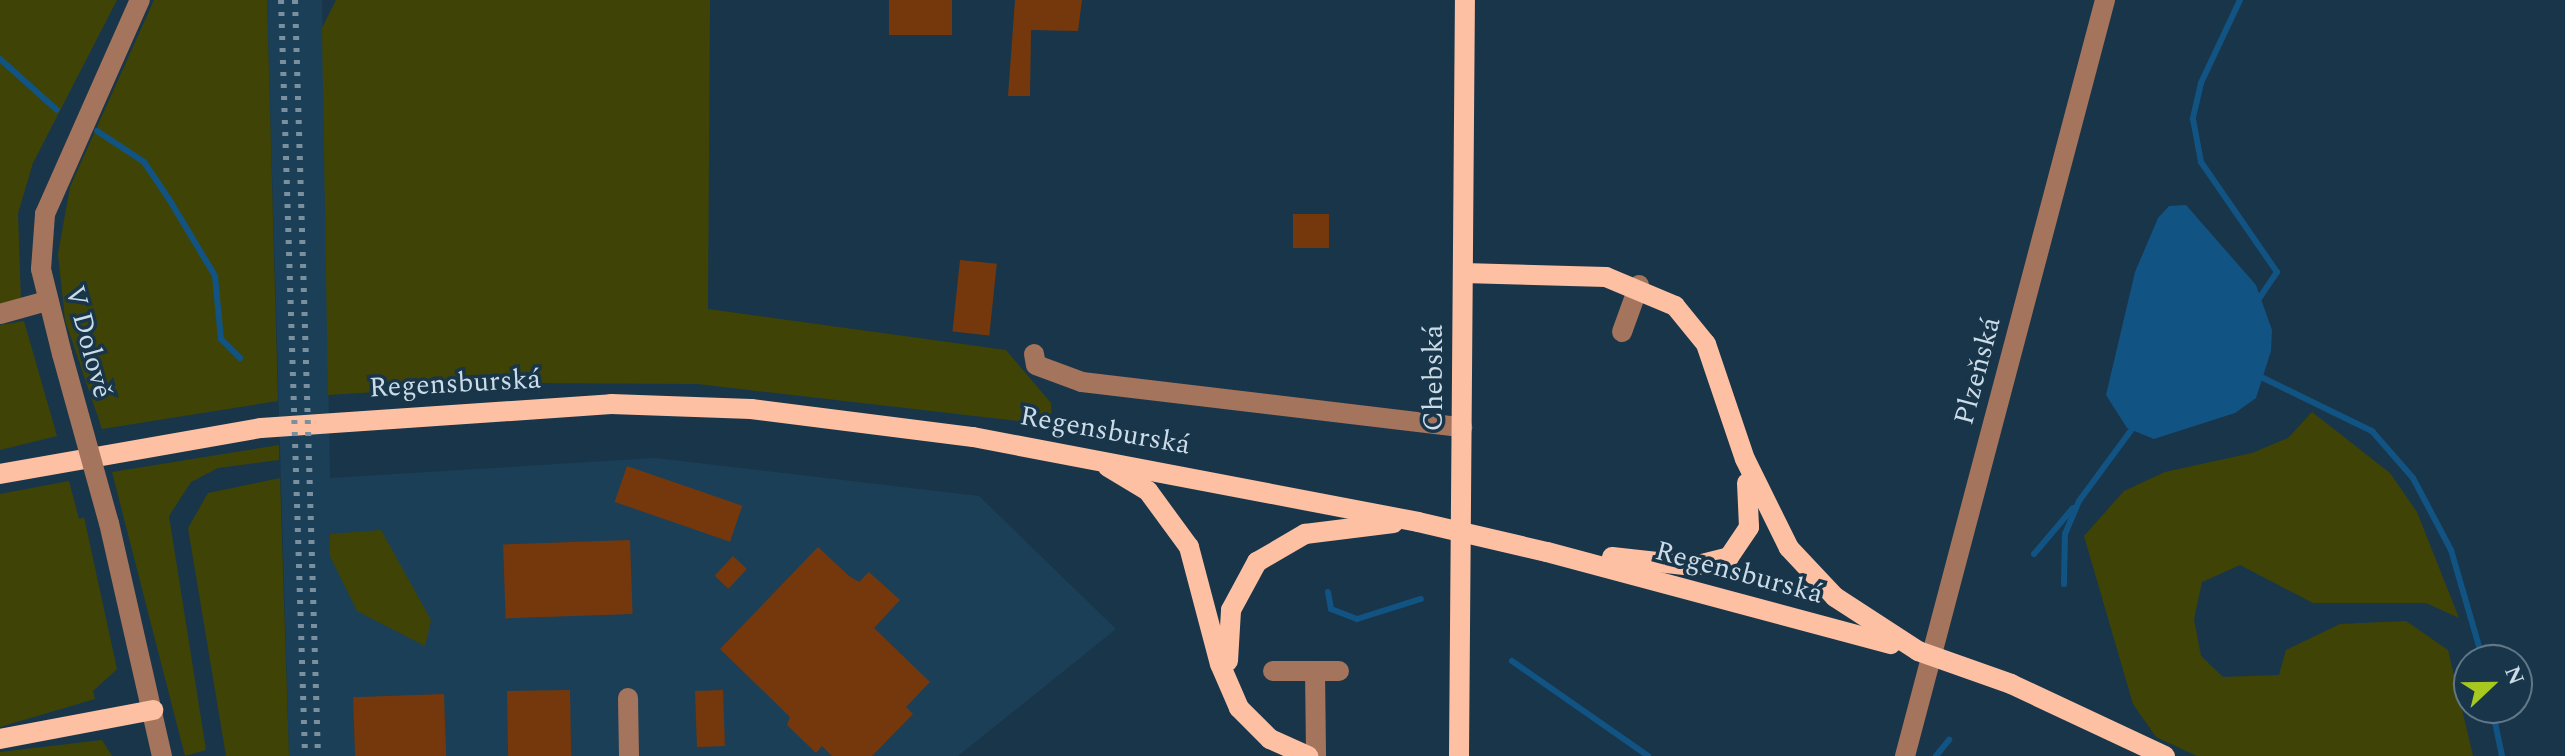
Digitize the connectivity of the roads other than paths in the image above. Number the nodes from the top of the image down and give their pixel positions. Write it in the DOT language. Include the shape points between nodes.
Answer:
graph roads {
  1 [pos="140,0"];
  2 [pos="1465,0"];
  3 [pos="2105,0"];
  4 [pos="1463,273"];
  5 [pos="1639,285"];
  6 [pos="47,301"];
  7 [pos="0,314"];
  8 [pos="1622,332"];
  9 [pos="1034,354"];
  10 [pos="1462,427"];
  11 [pos="1046,449"];
  12 [pos="1745,459"];
  13 [pos="0,474"];
  14 [pos="1366,518"];
  15 [pos="1582,557"];
  16 [pos="1879,636"];
  17 [pos="1273,671"];
  18 [pos="1315,671"];
  19 [pos="1339,671"];
  20 [pos="628,698"];
  21 [pos="1239,708"];
  22 [pos="153,710"];
  23 [pos="0,739"];
  24 [pos="162,756"];
  25 [pos="629,756"];
  26 [pos="1308,756"];
  27 [pos="1316,756"];
  28 [pos="1459,756"];
  29 [pos="1905,756"];
  30 [pos="2165,756"];
  1 -- 6 [label="street, V Dolově" via="49,203 42,241"];
  2 -- 4 [label="main road, Chebská"];
  3 -- 29 [label="street, Plzeňská"];
  4 -- 5 [label="main road" via="1592,275"];
  4 -- 10 [label="main road, Chebská"];
  5 -- 8 [label="street"];
  5 -- 12 [label="main road" via="1675,306 1706,344"];
  6 -- 7 [label="street"];
  6 -- 22 [label="street, V Dolově, bridge" via="109,523"];
  9 -- 10 [label="street" via="1036,365 1082,382"];
  10 -- 28 [label="main road, Chebská"];
  11 -- 13 [label="main road, Regensburská" via="751,409 611,404 261,428"];
  11 -- 14 [label="main road, Regensburská"];
  11 -- 21 [label="main road" via="1120,472 1176,523"];
  12 -- 15 [label="main road" via="1749,527 1729,557 1694,566"];
  12 -- 16 [label="main road" via="1798,562"];
  14 -- 15 [label="main road, Regensburská, bridge" via="1418,522"];
  14 -- 21 [label="main road" via="1279,545 1244,579 1226,646"];
  15 -- 16 [label="main road, Regensburská"];
  16 -- 30 [label="main road, bridge" via="2011,684"];
  17 -- 18 [label="street"];
  18 -- 19 [label="street"];
  18 -- 27 [label="street"];
  20 -- 25 [label="street"];
  21 -- 26 [label="main road" via="1277,743"];
  22 -- 23 [label="main road"];
  22 -- 24 [label="street, V Dolově"];
}
